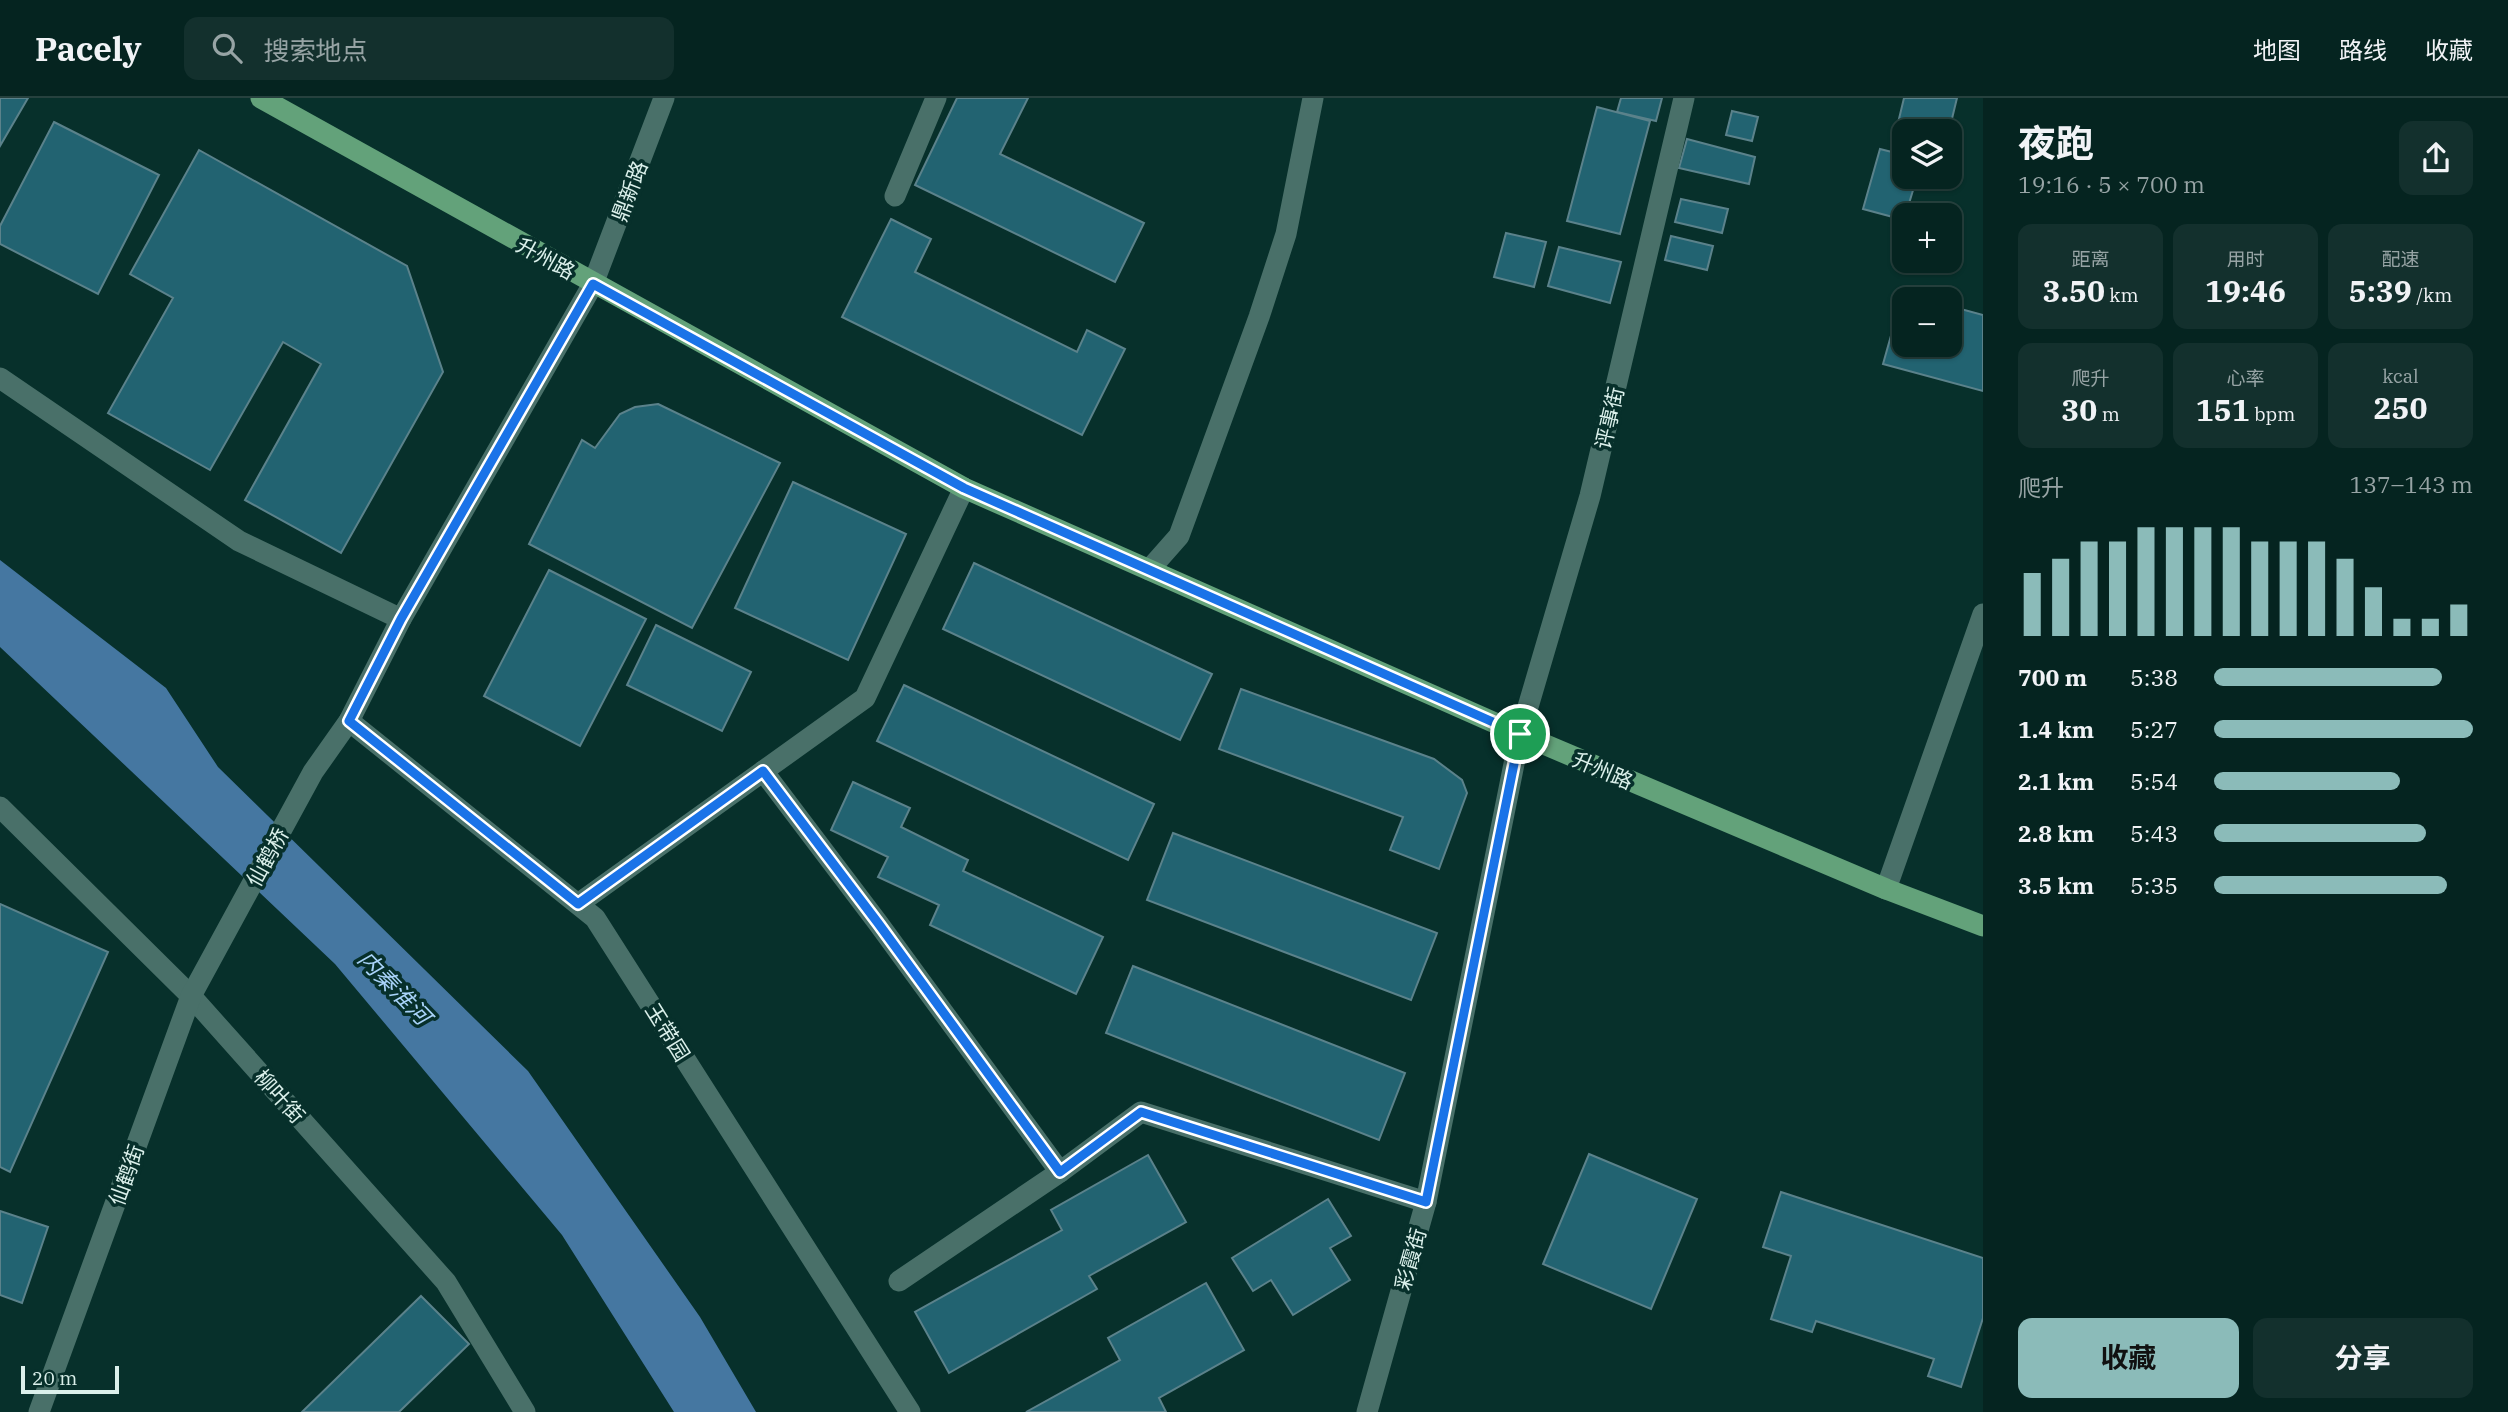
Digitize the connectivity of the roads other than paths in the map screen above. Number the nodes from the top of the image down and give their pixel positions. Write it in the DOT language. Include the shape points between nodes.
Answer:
graph roads {
  1 [pos="261,98"];
  2 [pos="664,98"];
  3 [pos="936,98"];
  4 [pos="1313,98"];
  5 [pos="1684,98"];
  6 [pos="895,196"];
  7 [pos="593,284"];
  8 [pos="0,378"];
  9 [pos="964,488"];
  10 [pos="1149,570"];
  11 [pos="1983,614"];
  12 [pos="401,619"];
  13 [pos="349,721"];
  14 [pos="1520,734"];
  15 [pos="763,771"];
  16 [pos="0,807"];
  17 [pos="1886,889"];
  18 [pos="578,904"];
  19 [pos="1983,926"];
  20 [pos="220,942"];
  21 [pos="191,996"];
  22 [pos="1060,1172"];
  23 [pos="1426,1202"];
  24 [pos="899,1281"];
  25 [pos="39,1412"];
  26 [pos="525,1412"];
  27 [pos="910,1412"];
  28 [pos="1367,1412"];
  1 -- 7 [label="main road, 升州路"];
  2 -- 7 [label="street, 鼎新路"];
  3 -- 6 [label="street"];
  4 -- 10 [label="street" via="1286,234 1259,317 1179,536"];
  5 -- 14 [label="street, 评事街" via="1590,496"];
  7 -- 9 [label="main road, 升州路"];
  7 -- 12 [label="street"];
  8 -- 12 [label="street" via="239,541"];
  9 -- 10 [label="main road, 升州路"];
  9 -- 15 [label="street" via="865,698"];
  10 -- 14 [label="main road, 升州路"];
  11 -- 17 [label="street"];
  12 -- 13 [label="street"];
  13 -- 18 [label="street, 玉带园"];
  13 -- 20 [label="street, 仙鹤桥" via="313,772"];
  14 -- 17 [label="main road, 升州路"];
  14 -- 23 [label="street, 彩霞街"];
  15 -- 18 [label="street"];
  15 -- 22 [label="street"];
  16 -- 21 [label="street, 柳叶街"];
  17 -- 19 [label="main road, 升州路"];
  18 -- 27 [label="street, 玉带园" via="595,918"];
  20 -- 21 [label="street, 仙鹤街"];
  21 -- 25 [label="street, 仙鹤街"];
  21 -- 26 [label="street, 柳叶街" via="446,1282"];
  22 -- 23 [label="street" via="1141,1112"];
  22 -- 24 [label="street"];
  23 -- 28 [label="street, 彩霞街"];
}
